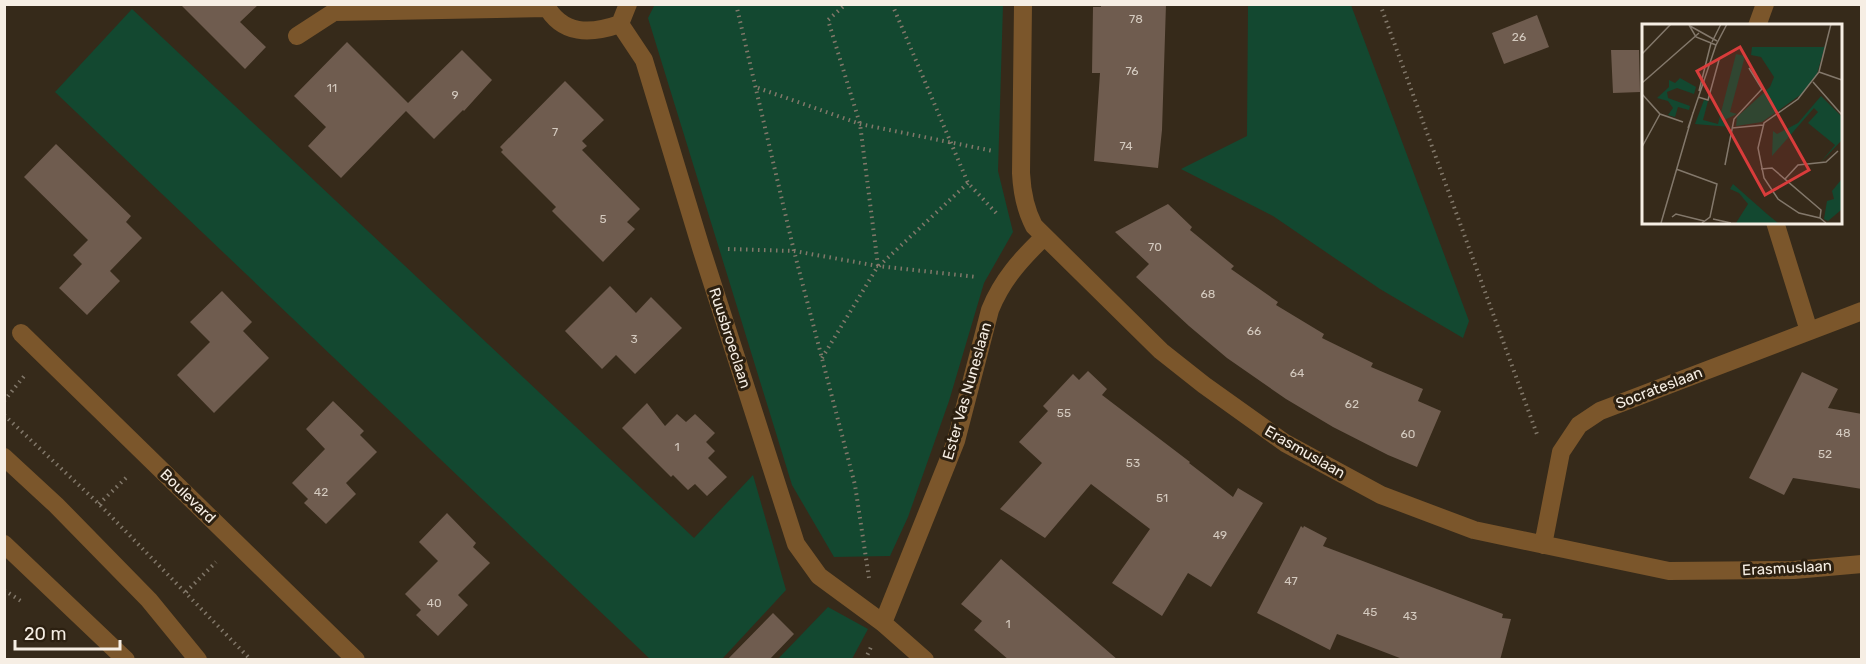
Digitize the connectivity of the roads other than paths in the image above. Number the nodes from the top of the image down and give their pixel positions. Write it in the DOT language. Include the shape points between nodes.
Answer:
graph roads {
  1 [pos="628,4"];
  2 [pos="1023,4"];
  3 [pos="1765,4"];
  4 [pos="546,6"];
  5 [pos="620,24"];
  6 [pos="1759,24"];
  7 [pos="297,36"];
  8 [pos="1776,224"];
  9 [pos="1044,237"];
  10 [pos="1862,311"];
  11 [pos="1809,331"];
  12 [pos="21,333"];
  13 [pos="4,457"];
  14 [pos="4,544"];
  15 [pos="1543,545"];
  16 [pos="1862,564"];
  17 [pos="883,623"];
  18 [pos="126,660"];
  19 [pos="198,660"];
  20 [pos="356,660"];
  21 [pos="925,660"];
  1 -- 5 [label="street"];
  2 -- 9 [label="street, Erasmuslaan" via="1022,194 1034,226"];
  3 -- 6 [label="street"];
  4 -- 5 [label="street" via="563,24 581,32"];
  4 -- 7 [label="street" via="334,12"];
  5 -- 17 [label="street, Ruusbroeclaan" via="644,60 796,544 819,576"];
  8 -- 11 [label="street"];
  9 -- 15 [label="street, Erasmuslaan" via="1161,351 1285,443 1381,495 1474,530"];
  9 -- 17 [label="street, Ester Vas Nuneslaan" via="1024,256 996,294 956,441"];
  10 -- 11 [label="street, Socrateslaan"];
  11 -- 15 [label="street, Socrateslaan" via="1600,411 1579,425 1561,452"];
  12 -- 20 [label="street, Boulevard"];
  13 -- 19 [label="street" via="148,600"];
  14 -- 18 [label="street"];
  15 -- 16 [label="street, Erasmuslaan" via="1669,571 1794,570"];
  17 -- 21 [label="street, Ruusbroeclaan"];
}
